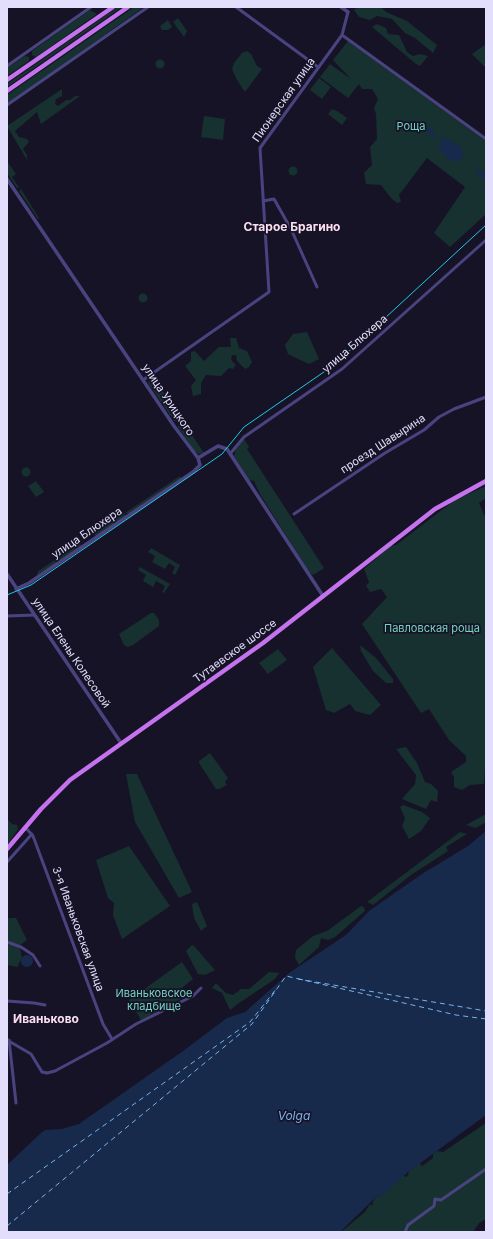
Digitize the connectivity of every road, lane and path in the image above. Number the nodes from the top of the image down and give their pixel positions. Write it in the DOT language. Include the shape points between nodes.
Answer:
graph roads {
  1 [pos="91,7"];
  2 [pos="113,7"];
  3 [pos="128,7"];
  4 [pos="148,7"];
  5 [pos="236,7"];
  6 [pos="340,7"];
  7 [pos="348,12"];
  8 [pos="342,35"];
  9 [pos="7,66"];
  10 [pos="318,67"];
  11 [pos="7,80"];
  12 [pos="7,91"];
  13 [pos="7,105"];
  14 [pos="486,139"];
  15 [pos="7,179"];
  16 [pos="263,201"];
  17 [pos="486,240"];
  18 [pos="317,287"];
  19 [pos="143,380"];
  20 [pos="486,397"];
  21 [pos="230,454"];
  22 [pos="198,458"];
  23 [pos="486,481"];
  24 [pos="294,514"];
  25 [pos="7,574"];
  26 [pos="16,589"];
  27 [pos="323,596"];
  28 [pos="34,615"];
  29 [pos="7,616"];
  30 [pos="122,743"];
  31 [pos="25,827"];
  32 [pos="32,834"];
  33 [pos="7,849"];
  34 [pos="7,862"];
  35 [pos="7,942"];
  36 [pos="40,966"];
  37 [pos="201,988"];
  38 [pos="7,1001"];
  39 [pos="45,1005"];
  40 [pos="112,1039"];
  41 [pos="8,1040"];
  42 [pos="16,1103"];
  43 [pos="486,1169"];
  44 [pos="405,1232"];
  1 -- 9 [label="street"];
  2 -- 11 [label="main road"];
  3 -- 12 [label="main road"];
  4 -- 13 [label="street"];
  5 -- 10 [label="street"];
  6 -- 7 [label="street"];
  7 -- 8 [label="street, Пионерская улица"];
  8 -- 10 [label="street, Пионерская улица"];
  8 -- 14 [label="street"];
  10 -- 16 [label="street, Пионерская улица" via="260,148"];
  15 -- 19 [label="street, улица Урицкого"];
  16 -- 18 [label="street" via="274,199 291,229"];
  16 -- 19 [label="street, Пионерская улица" via="268,292"];
  17 -- 21 [label="street, улица Блюхера" via="342,369 244,438"];
  19 -- 22 [label="street, улица Урицкого"];
  20 -- 24 [label="street, проезд Шавырина" via="439,417 424,430 384,453"];
  21 -- 22 [label="street" via="225,448 218,446"];
  21 -- 27 [label="street"];
  22 -- 26 [label="street, улица Блюхера" via="200,465 193,472 29,583"];
  23 -- 27 [label="main road, Тутаевское шоссе" via="435,509"];
  25 -- 26 [label="street, улица Елены Колесовой"];
  26 -- 28 [label="street, улица Елены Колесовой"];
  27 -- 30 [label="main road, Тутаевское шоссе" via="263,643"];
  28 -- 29 [label="street"];
  28 -- 30 [label="street, улица Елены Колесовой"];
  30 -- 31 [label="main road, Тутаевское шоссе" via="60,788"];
  31 -- 32 [label="street, 3-я Иваньковская улица"];
  31 -- 33 [label="main road, Тутаевское шоссе"];
  32 -- 34 [label="street"];
  32 -- 40 [label="street, 3-я Иваньковская улица" via="103,1024"];
  35 -- 36 [label="street" via="33,955"];
  37 -- 40 [label="street" via="193,996 141,1021"];
  38 -- 39 [label="street"];
  40 -- 41 [label="street" via="47,1073 42,1072 31,1054"];
  41 -- 42 [label="street"];
  43 -- 44 [label="street" via="441,1200 435,1199 434,1206 408,1225"];
}
